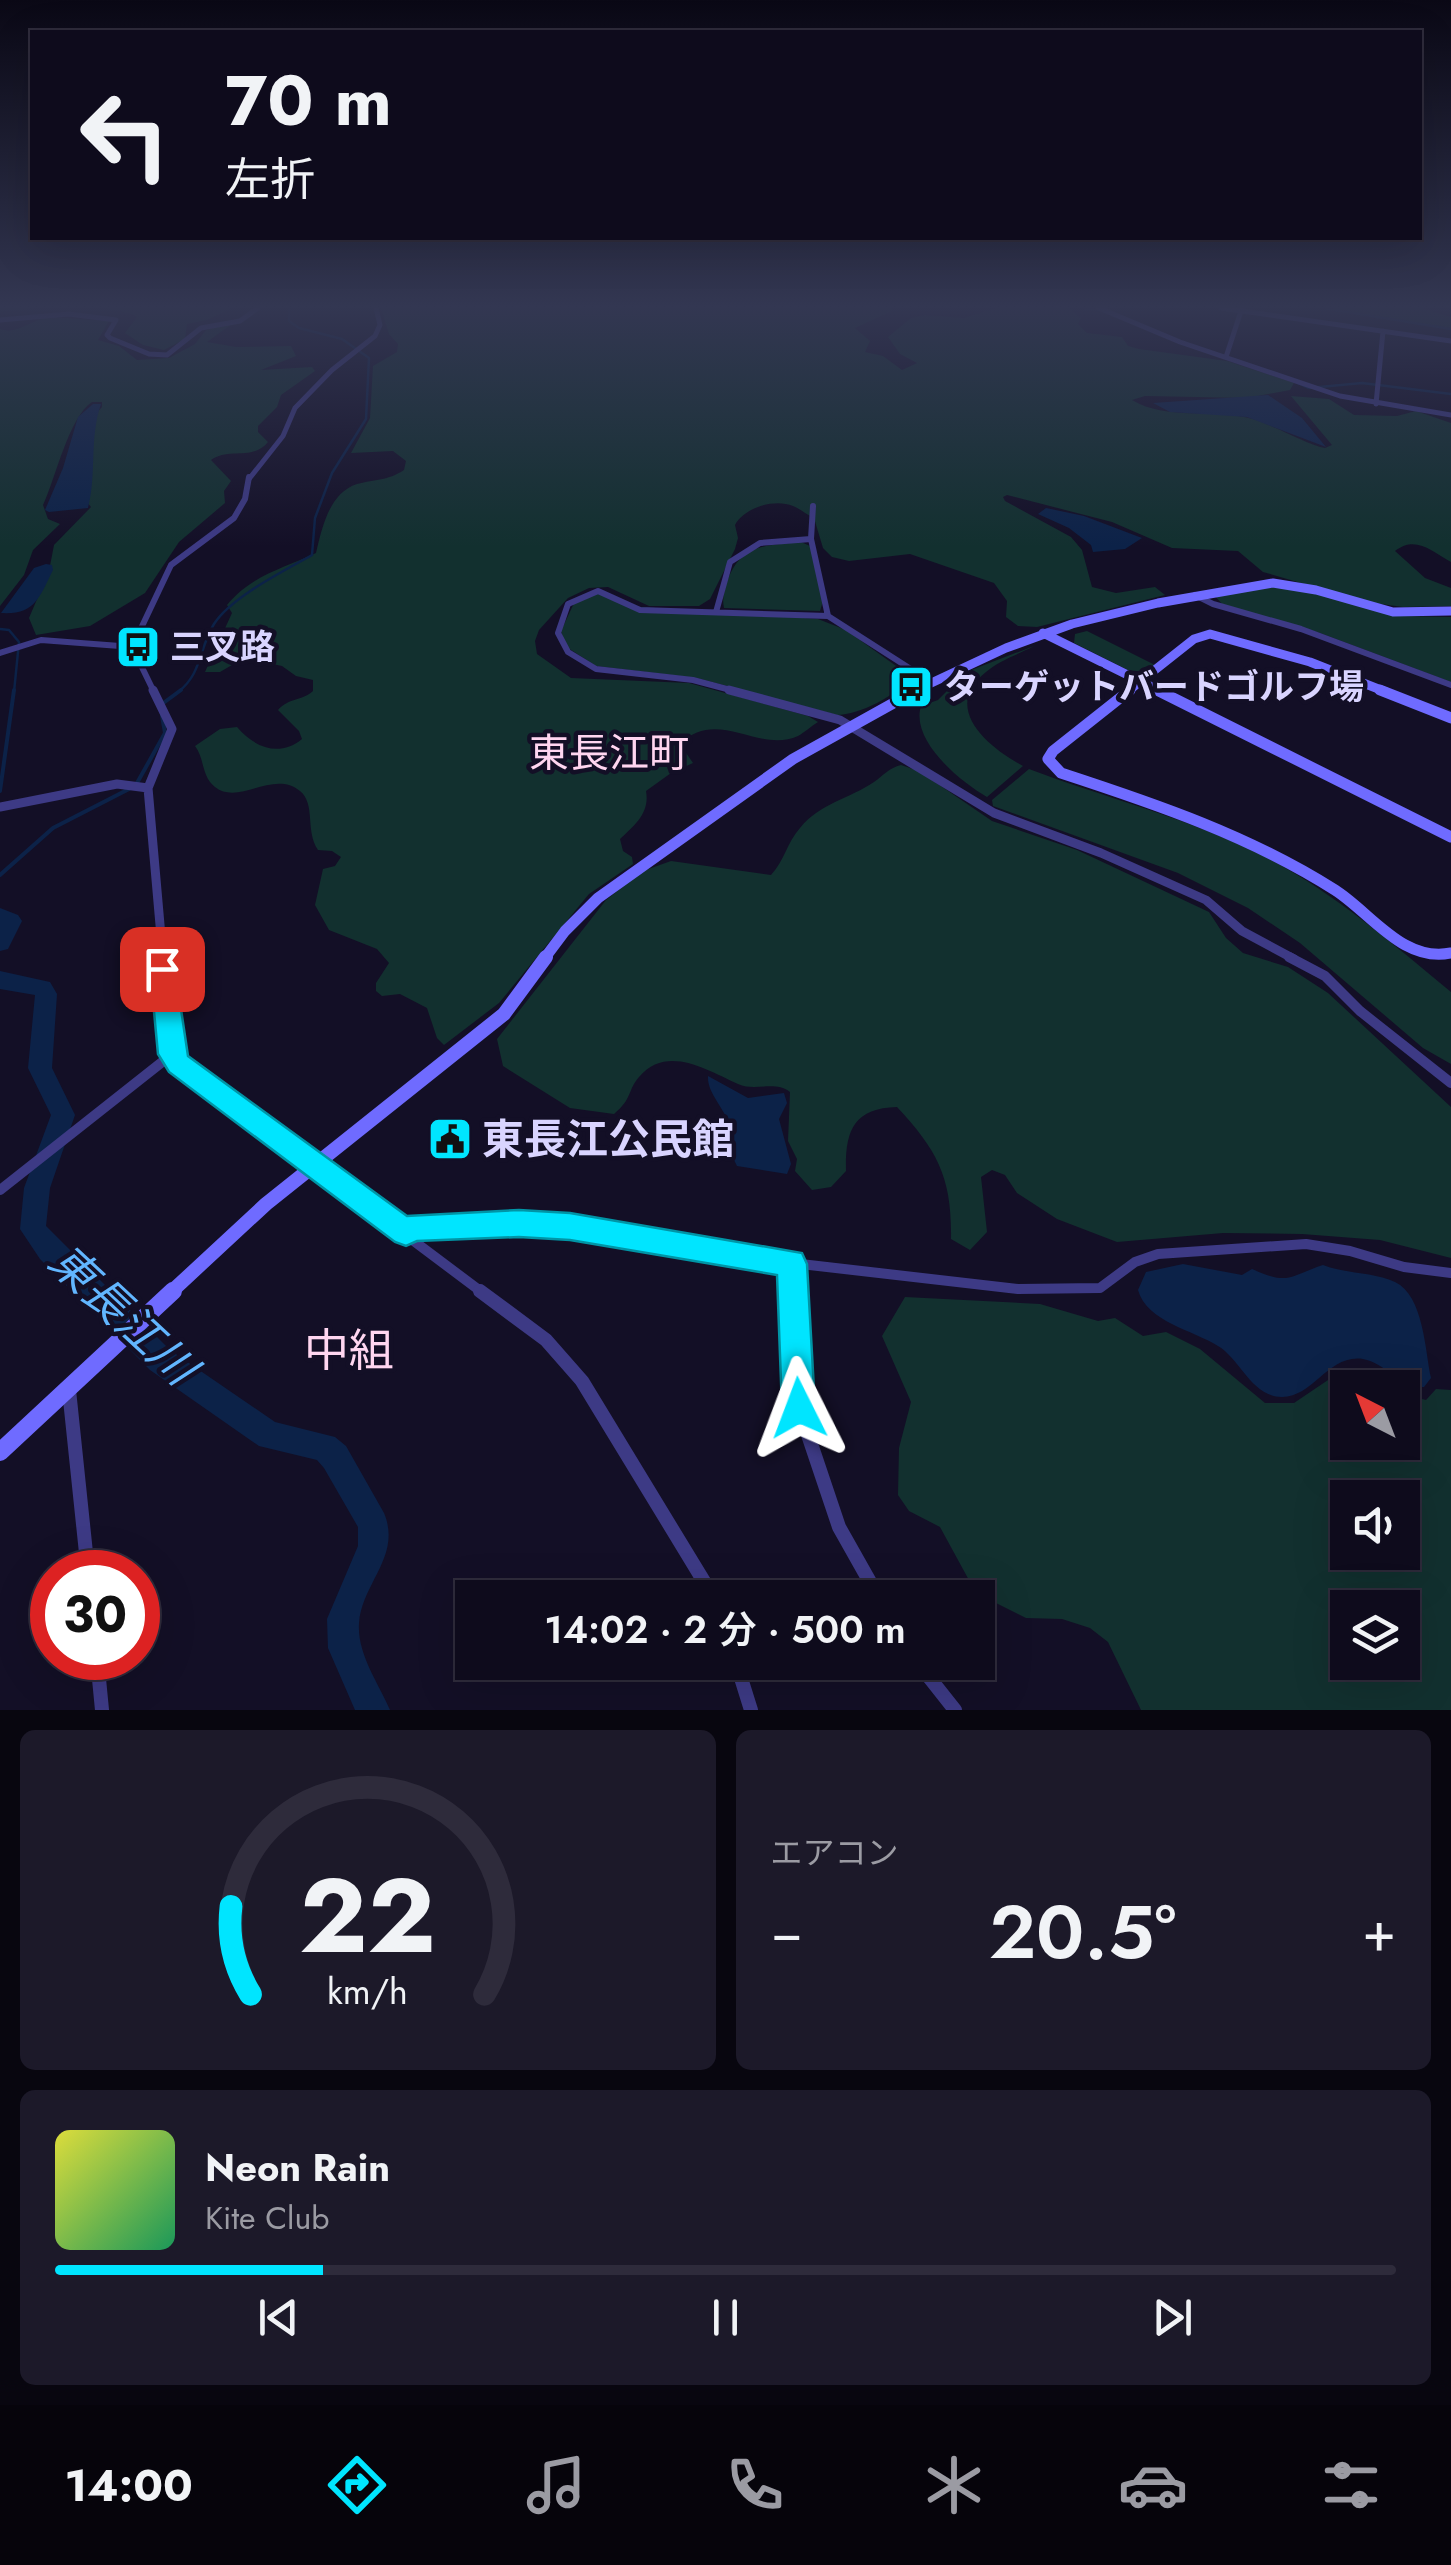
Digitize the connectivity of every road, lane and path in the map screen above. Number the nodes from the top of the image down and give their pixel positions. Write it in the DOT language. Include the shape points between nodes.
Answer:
graph roads {
  1 [pos="317,388"];
  2 [pos="1316,388"];
  3 [pos="1377,388"];
  4 [pos="1376,404"];
  5 [pos="1451,415"];
  6 [pos="813,506"];
  7 [pos="811,539"];
  8 [pos="1195,595"];
  9 [pos="1451,611"];
  10 [pos="716,612"];
  11 [pos="828,616"];
  12 [pos="1043,633"];
  13 [pos="133,647"];
  14 [pos="0,653"];
  15 [pos="931,682"];
  16 [pos="1138,682"];
  17 [pos="1451,684"];
  18 [pos="1451,718"];
  19 [pos="850,726"];
  20 [pos="148,788"];
  21 [pos="0,807"];
  22 [pos="1451,837"];
  23 [pos="1451,953"];
  24 [pos="172,1054"];
  25 [pos="1451,1083"];
  26 [pos="56,1144"];
  27 [pos="38,1160"];
  28 [pos="312,1165"];
  29 [pos="0,1189"];
  30 [pos="0,1198"];
  31 [pos="406,1232"];
  32 [pos="792,1264"];
  33 [pos="1451,1274"];
  34 [pos="68,1388"];
  35 [pos="0,1452"];
  36 [pos="86,1550"];
  37 [pos="703,1580"];
  38 [pos="870,1580"];
  39 [pos="99,1680"];
  40 [pos="742,1680"];
  41 [pos="931,1680"];
  42 [pos="102,1710"];
  43 [pos="751,1710"];
  44 [pos="955,1710"];
  1 -- 13 [label="street" via="295,408 284,436 249,476 234,518 171,565"];
  2 -- 4 [label="street"];
  3 -- 4 [label="street"];
  4 -- 5 [label="street"];
  6 -- 7 [label="street"];
  7 -- 10 [label="street" via="760,543 730,562"];
  7 -- 11 [label="street"];
  8 -- 9 [label="street" via="1290,584 1393,612"];
  8 -- 12 [label="street"];
  8 -- 17 [label="street"];
  10 -- 11 [label="street"];
  10 -- 19 [label="street" via="640,610 604,592 588,592 568,604 558,633 568,652 596,669 693,680"];
  11 -- 15 [label="street"];
  12 -- 15 [label="street"];
  12 -- 16 [label="street"];
  13 -- 14 [label="street" via="41,640"];
  13 -- 20 [label="street" via="172,729"];
  15 -- 19 [label="street"];
  16 -- 18 [label="street" via="1210,634 1310,662"];
  16 -- 22 [label="street"];
  16 -- 23 [label="street" via="1050,754 1053,768 1256,845 1338,892 1414,950 1436,957"];
  19 -- 25 [label="street" via="994,813 1206,900 1242,931 1326,976"];
  19 -- 28 [label="street" via="766,776 598,898 504,1014"];
  20 -- 21 [label="street" via="117,784"];
  20 -- 24 [label="street"];
  24 -- 26 [label="street"];
  24 -- 28 [label="street"];
  26 -- 27 [label="street"];
  27 -- 29 [label="street"];
  28 -- 31 [label="street"];
  28 -- 34 [label="street"];
  29 -- 30 [label="street"];
  31 -- 32 [label="street" via="570,1226"];
  31 -- 37 [label="street" via="565,1359"];
  32 -- 33 [label="street" via="1075,1291 1100,1288 1145,1256 1306,1244"];
  32 -- 38 [label="street" via="799,1408 826,1497"];
  34 -- 35 [label="street"];
  34 -- 36 [label="street"];
  39 -- 42 [label="street"];
  40 -- 43 [label="street"];
  41 -- 44 [label="street"];
}
